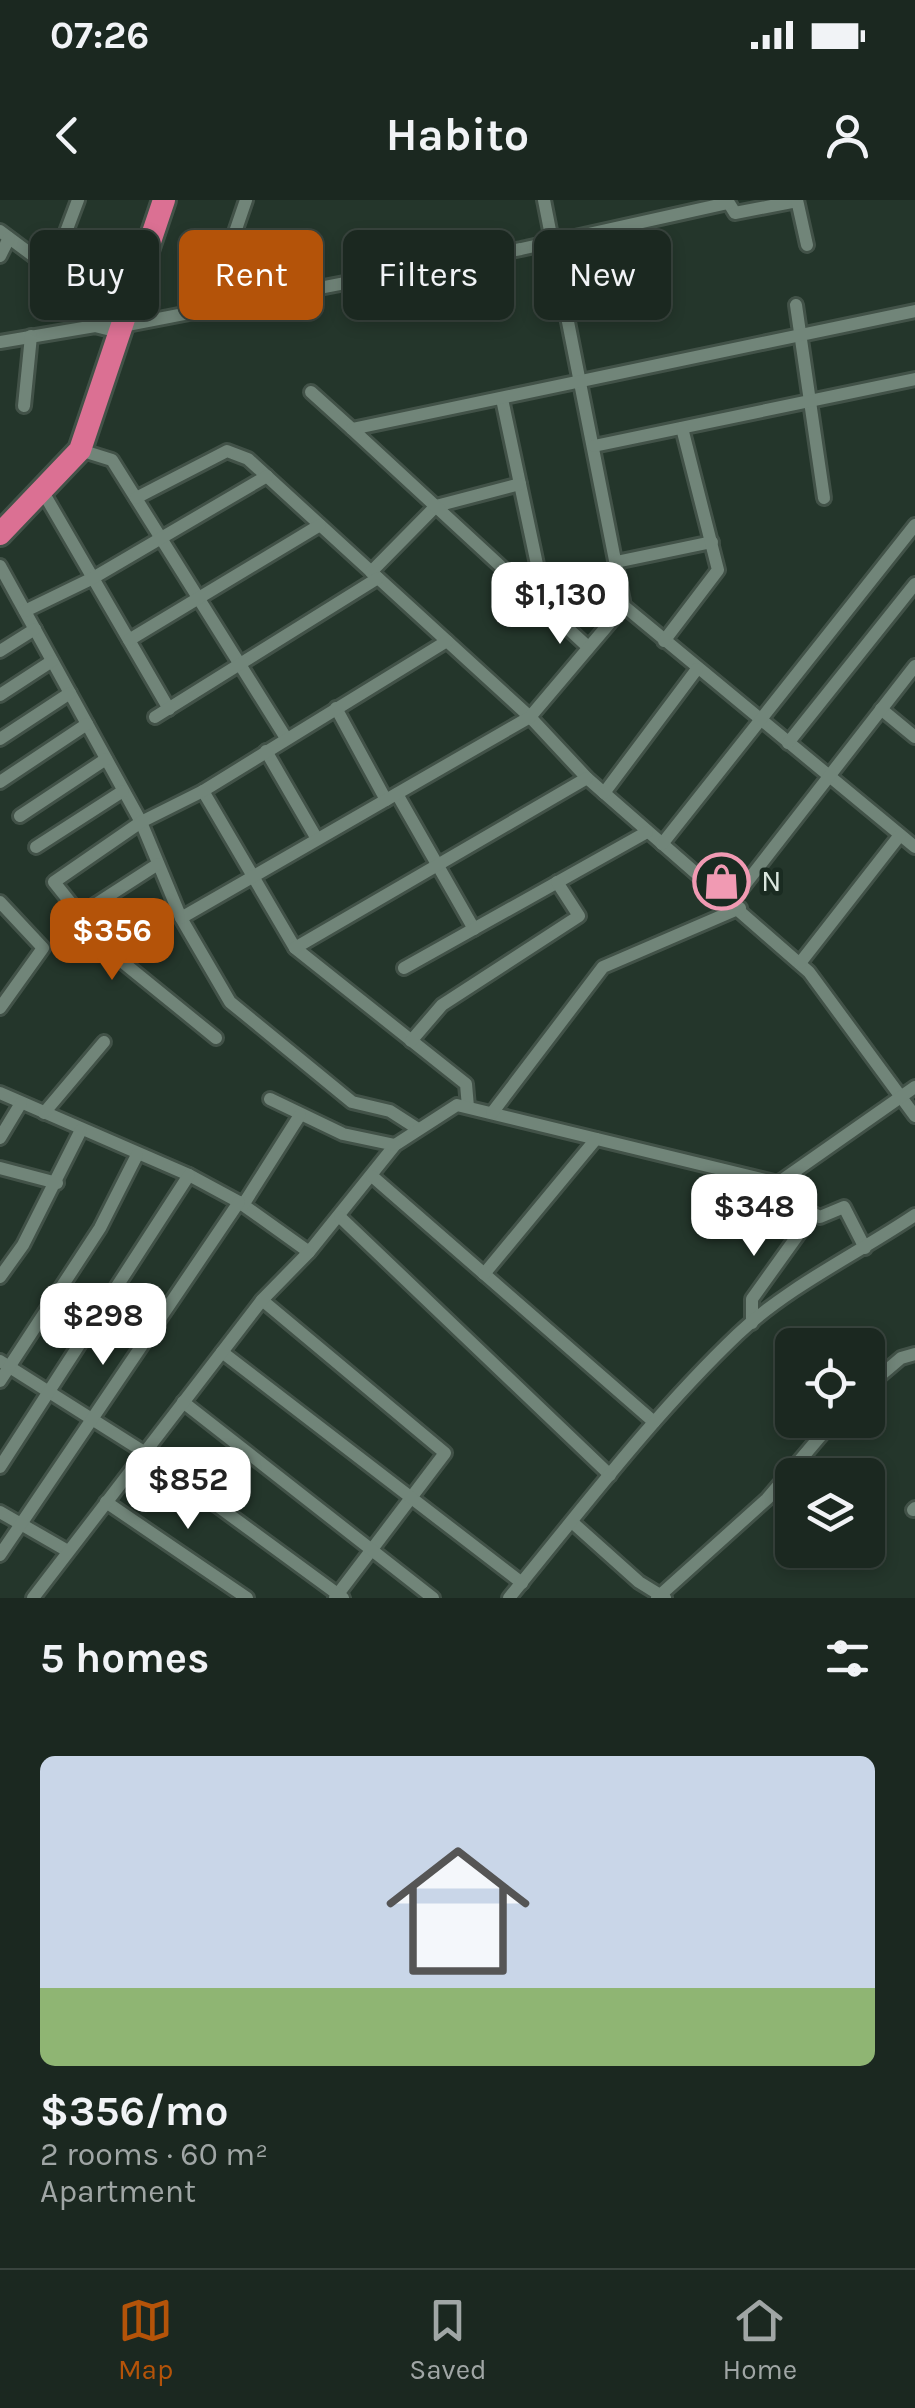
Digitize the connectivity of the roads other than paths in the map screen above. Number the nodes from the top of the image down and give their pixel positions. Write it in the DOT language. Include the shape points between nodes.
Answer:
graph roads {
  1 [pos="78,200"];
  2 [pos="164,200"];
  3 [pos="246,200"];
  4 [pos="544,200"];
  5 [pos="797,201"];
  6 [pos="728,202"];
  7 [pos="67,230"];
  8 [pos="236,230"];
  9 [pos="550,230"];
  10 [pos="606,230"];
  11 [pos="5,235"];
  12 [pos="807,245"];
  13 [pos="534,246"];
  14 [pos="30,253"];
  15 [pos="0,256"];
  16 [pos="323,288"];
  17 [pos="796,305"];
  18 [pos="915,311"];
  19 [pos="179,317"];
  20 [pos="110,320"];
  21 [pos="569,320"];
  22 [pos="120,329"];
  23 [pos="32,336"];
  24 [pos="800,336"];
  25 [pos="0,342"];
  26 [pos="915,379"];
  27 [pos="582,384"];
  28 [pos="311,392"];
  29 [pos="502,399"];
  30 [pos="810,401"];
  31 [pos="24,406"];
  32 [pos="682,428"];
  33 [pos="352,429"];
  34 [pos="594,446"];
  35 [pos="80,450"];
  36 [pos="267,476"];
  37 [pos="520,484"];
  38 [pos="43,492"];
  39 [pos="136,498"];
  40 [pos="824,498"];
  41 [pos="436,506"];
  42 [pos="320,525"];
  43 [pos="915,525"];
  44 [pos="0,534"];
  45 [pos="161,538"];
  46 [pos="712,542"];
  47 [pos="616,562"];
  48 [pos="0,566"];
  49 [pos="375,575"];
  50 [pos="93,578"];
  51 [pos="915,584"];
  52 [pos="199,598"];
  53 [pos="624,606"];
  54 [pos="546,608"];
  55 [pos="24,611"];
  56 [pos="34,629"];
  57 [pos="128,640"];
  58 [pos="447,641"];
  59 [pos="664,641"];
  60 [pos="588,647"];
  61 [pos="0,651"];
  62 [pos="52,660"];
  63 [pos="240,664"];
  64 [pos="915,666"];
  65 [pos="697,669"];
  66 [pos="70,693"];
  67 [pos="0,696"];
  68 [pos="336,708"];
  69 [pos="169,709"];
  70 [pos="881,710"];
  71 [pos="156,717"];
  72 [pos="530,717"];
  73 [pos="762,721"];
  74 [pos="87,724"];
  75 [pos="915,737"];
  76 [pos="0,738"];
  77 [pos="286,738"];
  78 [pos="788,743"];
  79 [pos="266,750"];
  80 [pos="106,760"];
  81 [pos="829,776"];
  82 [pos="587,778"];
  83 [pos="0,782"];
  84 [pos="124,791"];
  85 [pos="203,791"];
  86 [pos="604,793"];
  87 [pos="392,796"];
  88 [pos="20,816"];
  89 [pos="141,822"];
  90 [pos="648,832"];
  91 [pos="900,834"];
  92 [pos="317,839"];
  93 [pos="662,844"];
  94 [pos="36,847"];
  95 [pos="915,847"];
  96 [pos="158,864"];
  97 [pos="437,866"];
  98 [pos="253,876"];
  99 [pos="557,882"];
  100 [pos="0,902"];
  101 [pos="736,905"];
  102 [pos="78,914"];
  103 [pos="181,918"];
  104 [pos="474,929"];
  105 [pos="295,948"];
  106 [pos="800,963"];
  107 [pos="404,968"];
  108 [pos="0,1008"];
  109 [pos="216,1038"];
  110 [pos="411,1040"];
  111 [pos="104,1042"];
  112 [pos="915,1087"];
  113 [pos="0,1093"];
  114 [pos="902,1096"];
  115 [pos="270,1099"];
  116 [pos="20,1103"];
  117 [pos="468,1107"];
  118 [pos="44,1113"];
  119 [pos="492,1113"];
  120 [pos="300,1115"];
  121 [pos="915,1116"];
  122 [pos="418,1129"];
  123 [pos="81,1130"];
  124 [pos="0,1138"];
  125 [pos="596,1138"];
  126 [pos="395,1146"];
  127 [pos="137,1155"];
  128 [pos="0,1168"];
  129 [pos="189,1175"];
  130 [pos="372,1176"];
  131 [pos="57,1182"];
  132 [pos="778,1183"];
  133 [pos="241,1203"];
  134 [pos="813,1214"];
  135 [pos="915,1215"];
  136 [pos="340,1217"];
  137 [pos="866,1248"];
  138 [pos="310,1252"];
  139 [pos="484,1274"];
  140 [pos="0,1277"];
  141 [pos="262,1300"];
  142 [pos="752,1323"];
  143 [pos="222,1352"];
  144 [pos="915,1354"];
  145 [pos="5,1364"];
  146 [pos="885,1372"];
  147 [pos="0,1381"];
  148 [pos="50,1392"];
  149 [pos="183,1402"];
  150 [pos="94,1420"];
  151 [pos="654,1422"];
  152 [pos="819,1438"];
  153 [pos="144,1452"];
  154 [pos="0,1467"];
  155 [pos="610,1475"];
  156 [pos="413,1499"];
  157 [pos="106,1502"];
  158 [pos="0,1512"];
  159 [pos="572,1522"];
  160 [pos="20,1524"];
  161 [pos="66,1550"];
  162 [pos="373,1551"];
  163 [pos="0,1555"];
  164 [pos="522,1583"];
  165 [pos="339,1597"];
  166 [pos="660,1597"];
  167 [pos="33,1598"];
  168 [pos="247,1598"];
  169 [pos="433,1598"];
  170 [pos="509,1598"];
  1 -- 7 [label="street"];
  2 -- 22 [label="highway"];
  3 -- 8 [label="street"];
  4 -- 9 [label="street"];
  5 -- 6 [label="street" via="735,212"];
  5 -- 12 [label="street"];
  6 -- 10 [label="street"];
  11 -- 14 [label="street"];
  11 -- 15 [label="street"];
  13 -- 16 [label="street"];
  17 -- 24 [label="street"];
  18 -- 24 [label="street"];
  19 -- 22 [label="street"];
  20 -- 22 [label="street"];
  21 -- 27 [label="street"];
  22 -- 23 [label="street"];
  22 -- 35 [label="highway"];
  23 -- 25 [label="street"];
  23 -- 31 [label="street"];
  24 -- 27 [label="street"];
  24 -- 30 [label="street"];
  26 -- 30 [label="street"];
  27 -- 29 [label="street"];
  27 -- 34 [label="street"];
  28 -- 33 [label="street"];
  29 -- 33 [label="street"];
  29 -- 37 [label="street"];
  30 -- 32 [label="street"];
  30 -- 40 [label="street"];
  32 -- 34 [label="street"];
  32 -- 46 [label="street"];
  33 -- 41 [label="street"];
  34 -- 47 [label="street"];
  35 -- 38 [label="highway"];
  35 -- 39 [label="street" via="112,460"];
  36 -- 39 [label="street" via="228,450"];
  36 -- 42 [label="street"];
  36 -- 45 [label="street"];
  37 -- 41 [label="street"];
  37 -- 54 [label="street"];
  38 -- 44 [label="highway"];
  38 -- 50 [label="street"];
  39 -- 45 [label="street"];
  41 -- 49 [label="street"];
  41 -- 54 [label="street"];
  42 -- 49 [label="street"];
  42 -- 52 [label="street"];
  43 -- 73 [label="street"];
  45 -- 50 [label="street"];
  45 -- 52 [label="street"];
  46 -- 47 [label="street"];
  46 -- 59 [label="street" via="718,570"];
  47 -- 53 [label="street"];
  48 -- 55 [label="street"];
  49 -- 58 [label="street"];
  49 -- 63 [label="street"];
  50 -- 55 [label="street"];
  50 -- 57 [label="street"];
  51 -- 78 [label="street"];
  52 -- 57 [label="street"];
  52 -- 63 [label="street"];
  53 -- 59 [label="street"];
  53 -- 60 [label="street"];
  54 -- 60 [label="street"];
  55 -- 56 [label="street"];
  56 -- 61 [label="street"];
  56 -- 62 [label="street"];
  57 -- 69 [label="street"];
  58 -- 68 [label="street"];
  58 -- 72 [label="street"];
  59 -- 65 [label="street"];
  60 -- 72 [label="street"];
  62 -- 66 [label="street"];
  62 -- 67 [label="street"];
  63 -- 69 [label="street"];
  63 -- 77 [label="street"];
  64 -- 70 [label="street"];
  65 -- 73 [label="street"];
  65 -- 86 [label="street"];
  66 -- 74 [label="street"];
  66 -- 76 [label="street"];
  68 -- 77 [label="street"];
  68 -- 87 [label="street"];
  69 -- 71 [label="street"];
  70 -- 75 [label="street"];
  70 -- 81 [label="street"];
  72 -- 82 [label="street"];
  72 -- 87 [label="street"];
  73 -- 78 [label="street"];
  73 -- 93 [label="street"];
  74 -- 80 [label="street"];
  74 -- 83 [label="street"];
  77 -- 79 [label="street"];
  78 -- 81 [label="street"];
  79 -- 85 [label="street"];
  79 -- 92 [label="street"];
  80 -- 84 [label="street"];
  80 -- 88 [label="street"];
  81 -- 91 [label="street"];
  81 -- 101 [label="street"];
  82 -- 86 [label="street"];
  82 -- 97 [label="street"];
  84 -- 89 [label="street"];
  84 -- 94 [label="street"];
  85 -- 89 [label="street"];
  85 -- 98 [label="street"];
  86 -- 90 [label="street"];
  87 -- 92 [label="street"];
  87 -- 97 [label="street"];
  89 -- 96 [label="street"];
  89 -- 102 [label="street" via="54,882"];
  90 -- 93 [label="street"];
  90 -- 99 [label="street"];
  91 -- 95 [label="street"];
  91 -- 106 [label="street"];
  92 -- 98 [label="street"];
  93 -- 101 [label="street"];
  96 -- 102 [label="street"];
  96 -- 103 [label="street"];
  97 -- 104 [label="street"];
  97 -- 105 [label="street"];
  98 -- 103 [label="street"];
  98 -- 105 [label="street"];
  99 -- 104 [label="street"];
  99 -- 110 [label="street" via="579,916 442,1005"];
  100 -- 108 [label="street" via="44,948"];
  101 -- 106 [label="street"];
  101 -- 119 [label="street" via="603,968"];
  102 -- 109 [label="street" via="121,962"];
  103 -- 122 [label="street" via="230,1002 352,1102 390,1111"];
  104 -- 107 [label="street"];
  105 -- 110 [label="street"];
  106 -- 114 [label="street"];
  110 -- 117 [label="street" via="466,1084"];
  111 -- 118 [label="street"];
  112 -- 114 [label="street"];
  113 -- 116 [label="street"];
  114 -- 121 [label="street"];
  114 -- 132 [label="street"];
  115 -- 120 [label="street"];
  116 -- 118 [label="street"];
  116 -- 124 [label="street"];
  117 -- 119 [label="street"];
  117 -- 122 [label="street" via="457,1104"];
  118 -- 123 [label="street"];
  119 -- 125 [label="street"];
  120 -- 126 [label="street" via="342,1134"];
  120 -- 133 [label="street"];
  122 -- 126 [label="street"];
  123 -- 127 [label="street"];
  123 -- 131 [label="street"];
  125 -- 132 [label="street"];
  125 -- 139 [label="street"];
  126 -- 130 [label="street"];
  127 -- 129 [label="street"];
  127 -- 145 [label="street" via="100,1228"];
  128 -- 131 [label="street"];
  129 -- 133 [label="street"];
  129 -- 148 [label="street"];
  130 -- 136 [label="street"];
  130 -- 139 [label="street"];
  131 -- 140 [label="street"];
  132 -- 134 [label="street" via="787,1201"];
  133 -- 138 [label="street"];
  133 -- 150 [label="street"];
  134 -- 137 [label="street" via="844,1207"];
  134 -- 142 [label="street" via="752,1299"];
  135 -- 137 [label="street"];
  136 -- 138 [label="street"];
  136 -- 155 [label="street"];
  137 -- 142 [label="street"];
  138 -- 141 [label="street"];
  139 -- 151 [label="street"];
  141 -- 143 [label="street"];
  141 -- 156 [label="street" via="445,1453"];
  142 -- 151 [label="street"];
  143 -- 149 [label="street"];
  143 -- 156 [label="street"];
  144 -- 146 [label="street"];
  145 -- 147 [label="street"];
  145 -- 148 [label="street"];
  148 -- 150 [label="street"];
  148 -- 154 [label="street"];
  149 -- 153 [label="street"];
  149 -- 162 [label="street"];
  150 -- 153 [label="street"];
  150 -- 160 [label="street"];
  151 -- 155 [label="street"];
  152 -- 166 [label="street" via="767,1499"];
  153 -- 157 [label="street"];
  153 -- 165 [label="street"];
  155 -- 159 [label="street"];
  156 -- 162 [label="street"];
  156 -- 164 [label="street"];
  157 -- 161 [label="street"];
  157 -- 168 [label="street"];
  158 -- 160 [label="street"];
  159 -- 164 [label="street"];
  159 -- 166 [label="street"];
  160 -- 161 [label="street"];
  160 -- 163 [label="street"];
  161 -- 167 [label="street"];
  162 -- 165 [label="street"];
  162 -- 169 [label="street"];
  164 -- 170 [label="street"];
}
